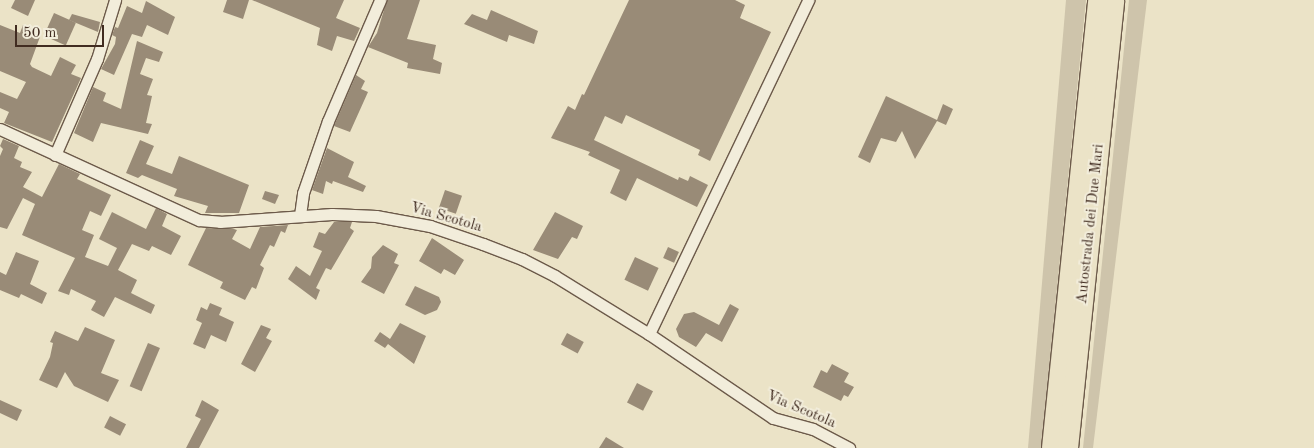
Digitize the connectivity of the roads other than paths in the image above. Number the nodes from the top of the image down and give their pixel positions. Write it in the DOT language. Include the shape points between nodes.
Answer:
graph roads {
  1 [pos="114,0"];
  2 [pos="380,0"];
  3 [pos="808,0"];
  4 [pos="1098,0"];
  5 [pos="1114,0"];
  6 [pos="0,129"];
  7 [pos="55,155"];
  8 [pos="300,215"];
  9 [pos="649,334"];
  10 [pos="849,448"];
  11 [pos="1052,448"];
  12 [pos="1068,448"];
  1 -- 7 [label="street" via="97,59"];
  2 -- 8 [label="street" via="328,121 303,193"];
  3 -- 9 [label="street"];
  4 -- 11 [label="highway, Autostrada dei Due Mari"];
  5 -- 12 [label="highway, Autostrada dei Due Mari"];
  6 -- 7 [label="street, Via Scotola"];
  7 -- 8 [label="street, Via Scotola" via="199,220 220,222"];
  8 -- 9 [label="street, Via Scotola" via="376,216 430,226 483,244 555,276"];
  9 -- 10 [label="street, Via Scotola" via="773,418 813,429"];
}
